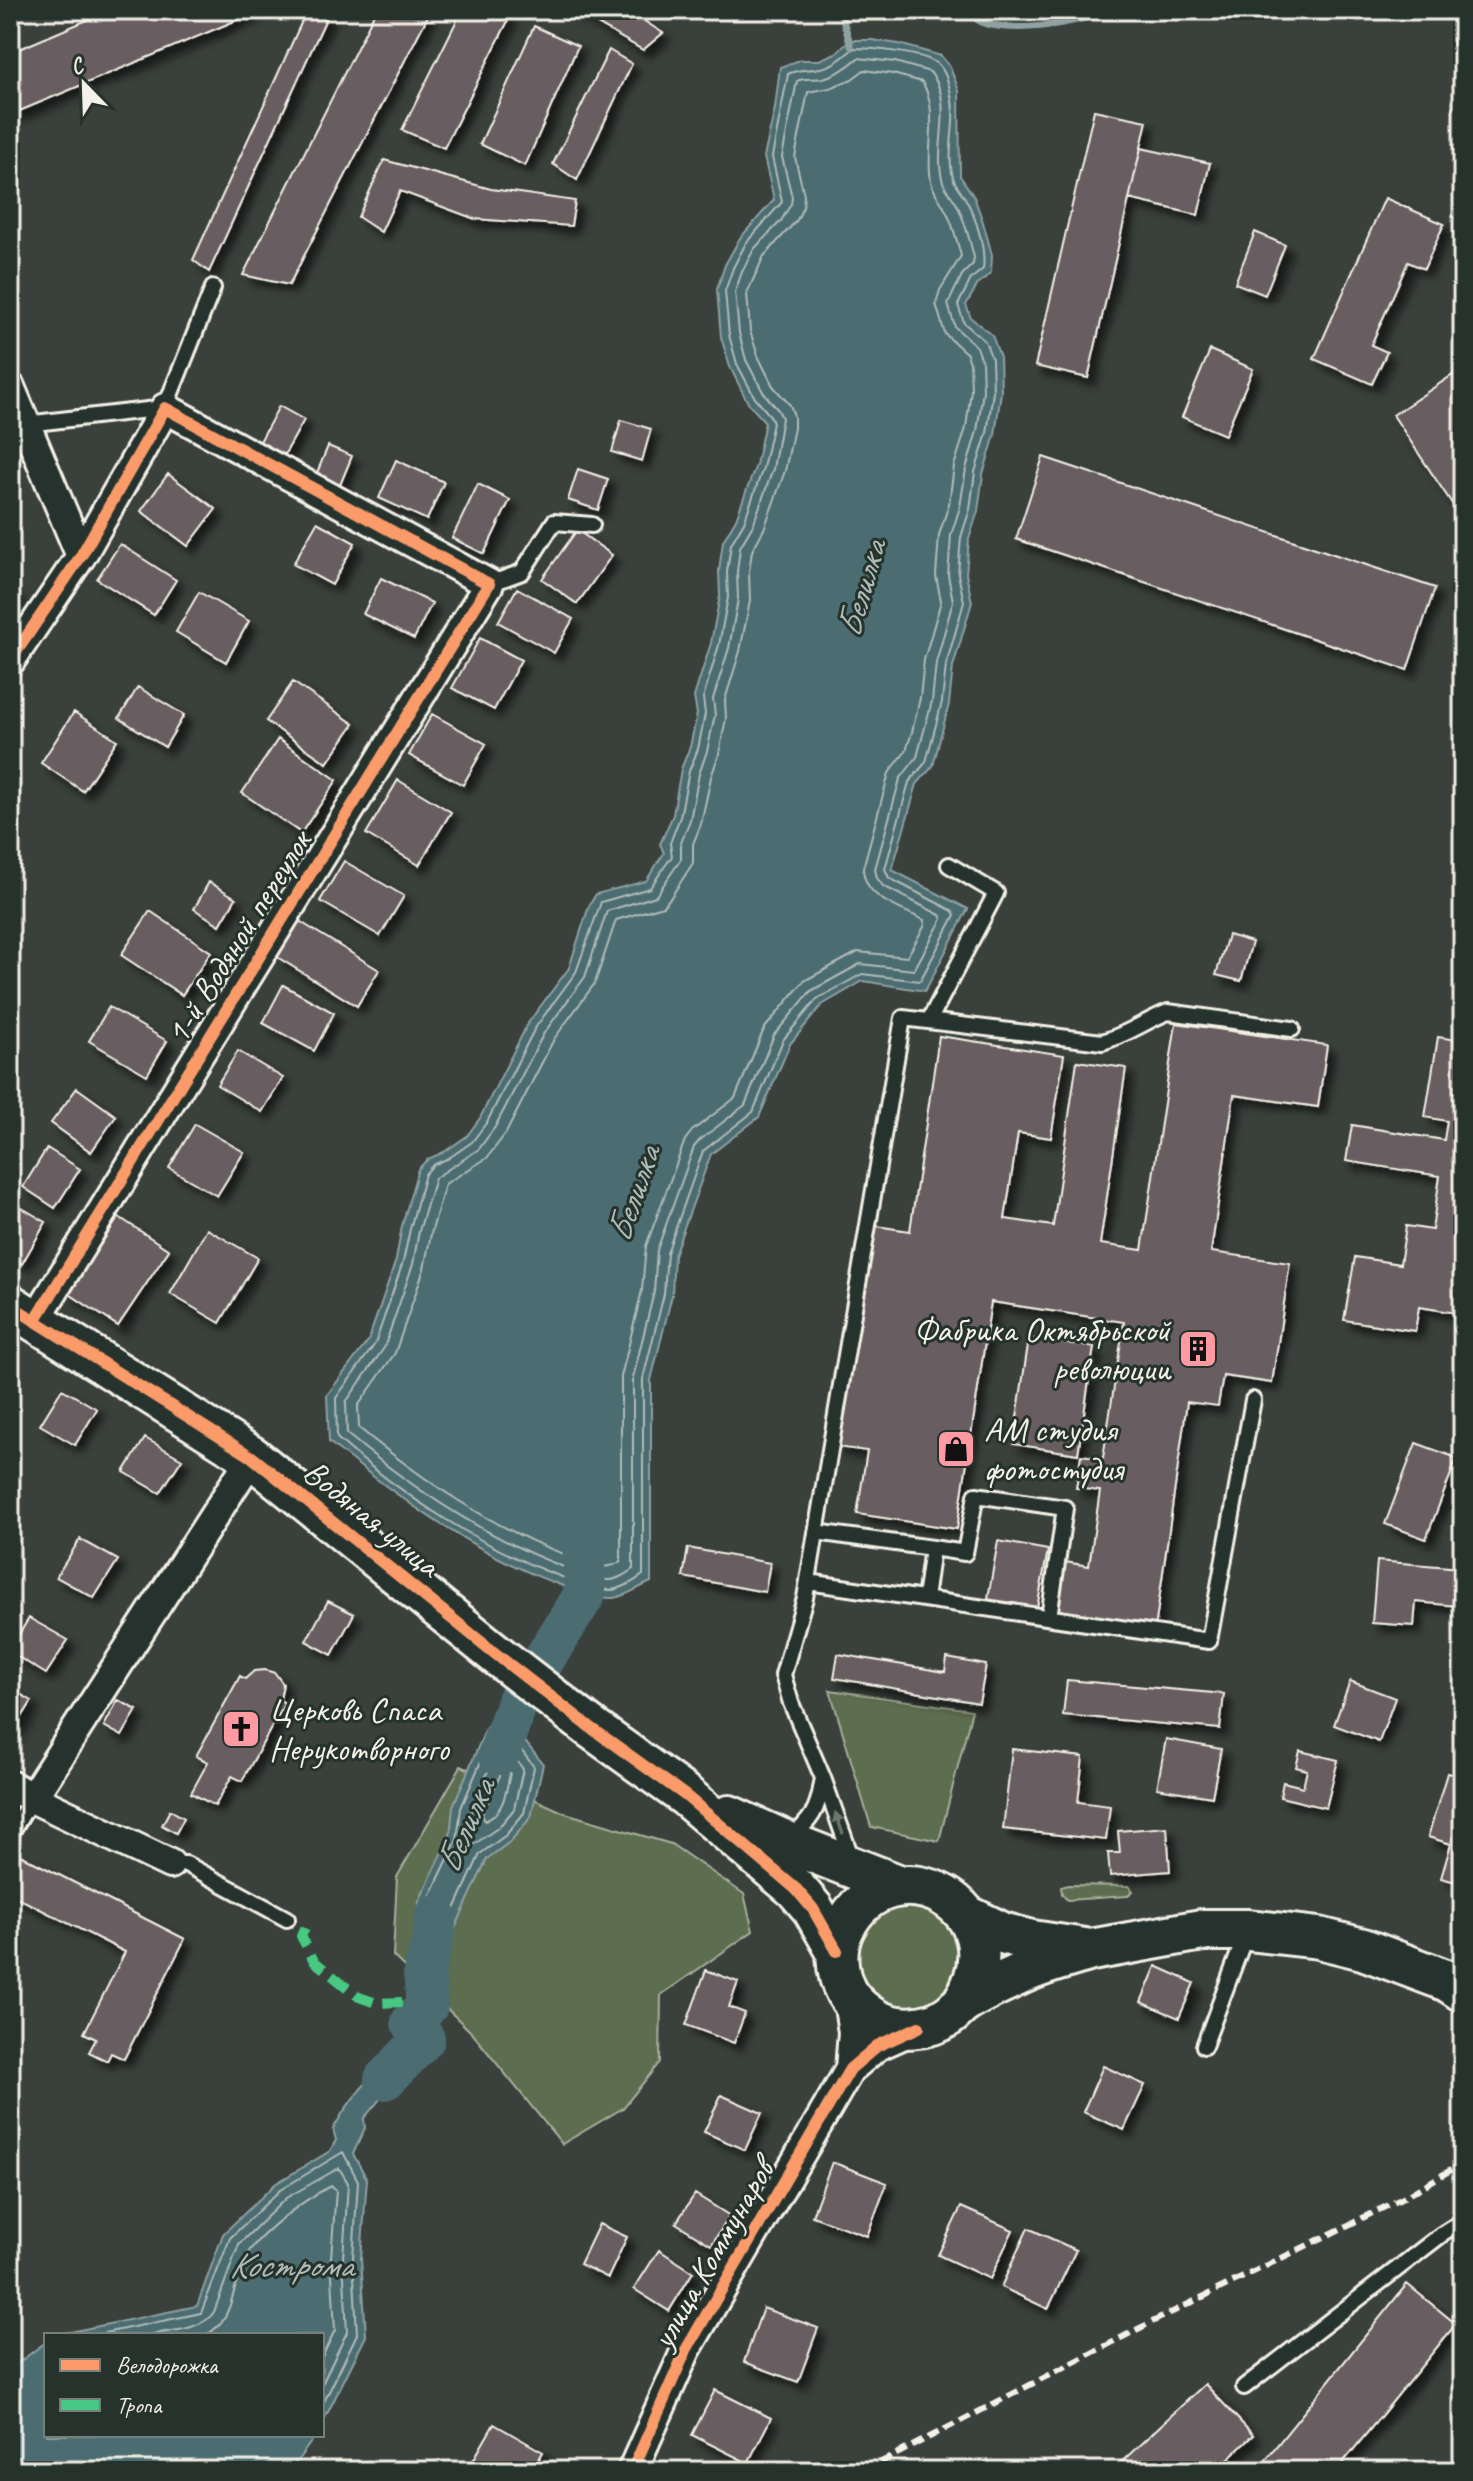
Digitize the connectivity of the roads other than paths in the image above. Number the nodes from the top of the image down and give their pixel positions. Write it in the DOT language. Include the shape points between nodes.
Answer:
graph roads {
  1 [pos="213,288"];
  2 [pos="10,387"];
  3 [pos="165,408"];
  4 [pos="26,424"];
  5 [pos="592,525"];
  6 [pos="81,556"];
  7 [pos="489,584"];
  8 [pos="10,661"];
  9 [pos="949,865"];
  10 [pos="929,1021"];
  11 [pos="1292,1029"];
  12 [pos="23,1312"];
  13 [pos="1253,1400"];
  14 [pos="252,1457"];
  15 [pos="816,1532"];
  16 [pos="932,1548"];
  17 [pos="808,1582"];
  18 [pos="925,1599"];
  19 [pos="1049,1617"];
  20 [pos="823,1778"];
  21 [pos="21,1792"];
  22 [pos="686,1796"];
  23 [pos="10,1835"];
  24 [pos="787,1842"];
  25 [pos="170,1864"];
  26 [pos="856,1869"];
  27 [pos="900,1886"];
  28 [pos="967,1916"];
  29 [pos="287,1919"];
  30 [pos="1248,1930"];
  31 [pos="1091,1950"];
  32 [pos="837,1951"];
  33 [pos="1463,1991"];
  34 [pos="847,1994"];
  35 [pos="962,2004"];
  36 [pos="919,2027"];
  37 [pos="1204,2046"];
  38 [pos="850,2069"];
  39 [pos="1463,2221"];
  40 [pos="1244,2387"];
  41 [pos="632,2471"];
  1 -- 3 [label="lane"];
  2 -- 4 [label="street"];
  3 -- 4 [label="lane"];
  3 -- 6 [label="street"];
  3 -- 7 [label="street"];
  4 -- 6 [label="street"];
  5 -- 7 [label="lane" via="554,522 522,572"];
  6 -- 8 [label="street"];
  7 -- 12 [label="street, 1-й Водяной переулок"];
  9 -- 10 [label="lane" via="996,893"];
  10 -- 11 [label="lane" via="1102,1042 1168,1012"];
  10 -- 15 [label="lane" via="903,1018"];
  12 -- 14 [label="street, Водяная улица"];
  13 -- 19 [label="lane" via="1209,1641"];
  14 -- 21 [label="street"];
  14 -- 22 [label="street, Водяная улица" via="502,1659"];
  15 -- 16 [label="lane"];
  15 -- 17 [label="lane"];
  16 -- 18 [label="lane"];
  16 -- 19 [label="lane" via="965,1553 976,1495 1065,1508"];
  17 -- 18 [label="lane"];
  17 -- 20 [label="lane" via="783,1675"];
  18 -- 19 [label="lane"];
  20 -- 24 [label="lane" via="819,1804 809,1822"];
  26 -- 20 [label="lane, one-way"];
  21 -- 23 [label="lane"];
  21 -- 25 [label="street"];
  22 -- 24 [label="street"];
  22 -- 32 [label="street" via="796,1889"];
  24 -- 26 [label="street"];
  25 -- 29 [label="lane" via="186,1864"];
  26 -- 27 [label="street"];
  27 -- 28 [label="street" via="940,1893"];
  27 -- 32 [label="street" via="864,1901 850,1915"];
  28 -- 31 [label="street" via="1002,1933"];
  28 -- 35 [label="street" via="978,1940 979,1965"];
  30 -- 31 [label="street" via="1202,1930"];
  30 -- 33 [label="street" via="1363,1949"];
  30 -- 37 [label="lane"];
  31 -- 35 [label="street" via="1019,1974"];
  32 -- 34 [label="street"];
  34 -- 36 [label="street" via="867,2015 885,2024"];
  34 -- 38 [label="street" via="853,2032"];
  35 -- 36 [label="street" via="946,2018"];
  36 -- 38 [label="street" via="877,2046"];
  38 -- 41 [label="street, улица Коммунаров" via="686,2350"];
  39 -- 40 [label="lane"];
}
